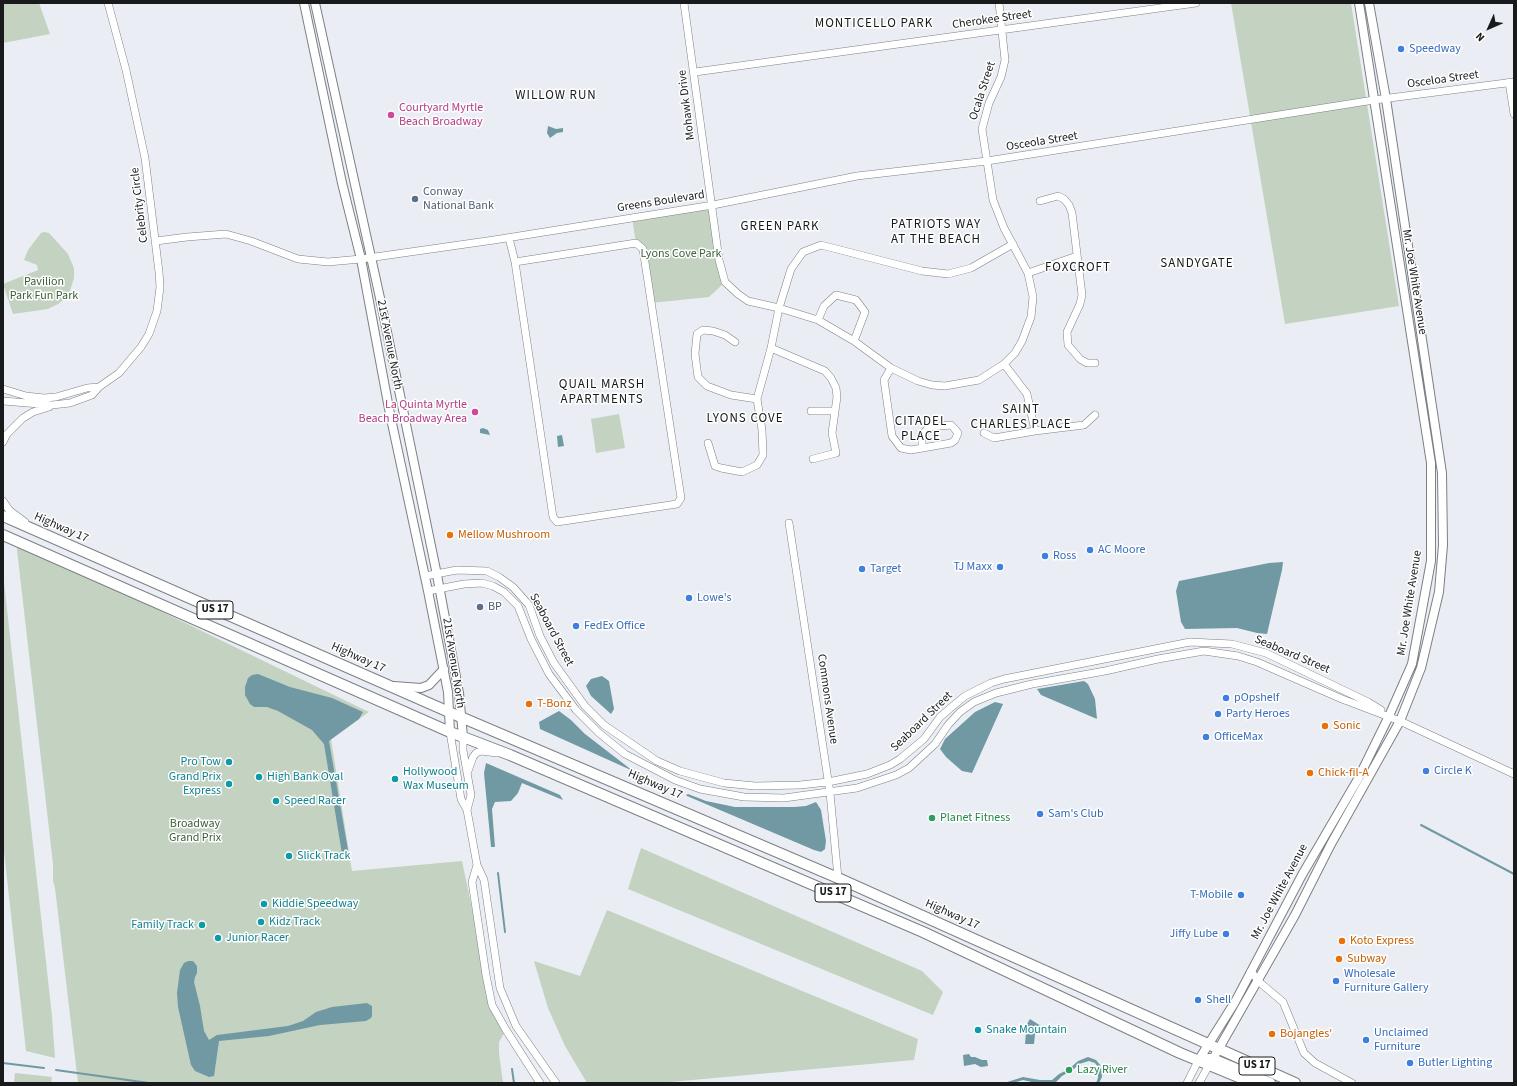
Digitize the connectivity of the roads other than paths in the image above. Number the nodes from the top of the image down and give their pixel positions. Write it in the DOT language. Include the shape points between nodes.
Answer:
graph roads {
  1 [pos="108,3"];
  2 [pos="304,3"];
  3 [pos="314,3"];
  4 [pos="684,3"];
  5 [pos="998,3"];
  6 [pos="1196,3"];
  7 [pos="1359,3"];
  8 [pos="1369,3"];
  9 [pos="1002,30"];
  10 [pos="695,72"];
  11 [pos="1512,82"];
  12 [pos="1386,99"];
  13 [pos="1374,100"];
  14 [pos="1514,114"];
  15 [pos="987,161"];
  16 [pos="1040,201"];
  17 [pos="713,205"];
  18 [pos="509,238"];
  19 [pos="156,242"];
  20 [pos="1013,244"];
  21 [pos="1077,256"];
  22 [pos="371,257"];
  23 [pos="361,259"];
  24 [pos="515,262"];
  25 [pos="1028,273"];
  26 [pos="779,308"];
  27 [pos="818,320"];
  28 [pos="735,342"];
  29 [pos="854,342"];
  30 [pos="771,348"];
  31 [pos="1095,363"];
  32 [pos="1004,364"];
  33 [pos="891,368"];
  34 [pos="99,387"];
  35 [pos="3,389"];
  36 [pos="3,400"];
  37 [pos="757,400"];
  38 [pos="52,406"];
  39 [pos="811,411"];
  40 [pos="835,411"];
  41 [pos="1095,415"];
  42 [pos="1035,431"];
  43 [pos="984,433"];
  44 [pos="3,442"];
  45 [pos="708,443"];
  46 [pos="922,448"];
  47 [pos="813,459"];
  48 [pos="3,501"];
  49 [pos="3,516"];
  50 [pos="789,523"];
  51 [pos="42,533"];
  52 [pos="3,535"];
  53 [pos="437,575"];
  54 [pos="425,576"];
  55 [pos="439,589"];
  56 [pos="428,591"];
  57 [pos="444,669"];
  58 [pos="389,686"];
  59 [pos="449,712"];
  60 [pos="1389,716"];
  61 [pos="461,717"];
  62 [pos="1400,721"];
  63 [pos="450,732"];
  64 [pos="462,736"];
  65 [pos="510,755"];
  66 [pos="1514,774"];
  67 [pos="467,775"];
  68 [pos="828,782"];
  69 [pos="830,793"];
  70 [pos="467,810"];
  71 [pos="477,865"];
  72 [pos="838,878"];
  73 [pos="1251,971"];
  74 [pos="1258,981"];
  75 [pos="1208,1044"];
  76 [pos="1219,1050"];
  77 [pos="1198,1061"];
  78 [pos="1211,1062"];
  79 [pos="540,1083"];
  80 [pos="556,1083"];
  81 [pos="1187,1083"];
  82 [pos="1199,1083"];
  83 [pos="1253,1083"];
  84 [pos="1270,1083"];
  85 [pos="1295,1083"];
  86 [pos="1352,1083"];
  1 -- 19 [label="street, Celebrity Circle" via="145,158"];
  2 -- 23 [label="main road, 21st Avenue North" via="342,183"];
  3 -- 22 [label="main road, 21st Avenue North"];
  4 -- 10 [label="street, Mohawk Drive"];
  5 -- 9 [label="street, Ocala Street"];
  6 -- 9 [label="street, Cherokee Street"];
  7 -- 13 [label="main road, Mr. Joe White Avenue"];
  8 -- 12 [label="main road, Mr. Joe White Avenue"];
  9 -- 10 [label="street, Cherokee Street"];
  9 -- 15 [label="street, Ocala Street" via="1005,60 982,129"];
  10 -- 17 [label="street, Mohawk Drive"];
  11 -- 12 [label="street, Osceloa Street"];
  11 -- 14 [label="street"];
  12 -- 13 [label="street, Osceloa Street"];
  12 -- 62 [label="main road, Mr. Joe White Avenue" via="1442,480 1443,544 1439,592 1421,668"];
  13 -- 15 [label="street, Osceola Street"];
  13 -- 60 [label="main road, Mr. Joe White Avenue" via="1431,463 1431,561 1423,612 1412,664"];
  15 -- 17 [label="street, Osceola Street" via="857,176"];
  15 -- 20 [label="street, Greens Boulevard" via="993,200"];
  16 -- 21 [label="street" via="1058,196 1064,198 1069,205"];
  17 -- 18 [label="street, Greens Boulevard"];
  17 -- 26 [label="street, Greens Boulevard" via="719,260 726,282 748,301"];
  18 -- 22 [label="street, Greens Boulevard"];
  18 -- 24 [label="street"];
  19 -- 23 [label="street, Greens Boulevard" via="187,236 226,234 304,260 328,262"];
  19 -- 34 [label="street, Celebrity Circle" via="160,287 157,311 151,328 131,361"];
  20 -- 25 [label="street, Greens Boulevard"];
  20 -- 26 [label="street" via="971,268 948,274 821,245 803,252 791,268"];
  21 -- 25 [label="street"];
  21 -- 31 [label="street" via="1082,295 1067,332 1068,345 1080,359 1087,363"];
  22 -- 23 [label="street, Greens Boulevard"];
  22 -- 53 [label="main road, 21st Avenue North"];
  23 -- 54 [label="main road, 21st Avenue North" via="390,414"];
  24 -- 24 [label="street" via="553,517 557,522 677,504 681,498 643,249 636,243"];
  25 -- 32 [label="street, Greens Boulevard" via="1033,297 1031,317 1022,341"];
  26 -- 27 [label="street, Greens Boulevard"];
  26 -- 30 [label="street"];
  27 -- 29 [label="street, Greens Boulevard"];
  27 -- 29 [label="street" via="824,306 836,295 856,300 865,312"];
  28 -- 37 [label="street" via="713,331 703,330 697,334 695,354 698,377 707,386 730,395"];
  29 -- 33 [label="street, Greens Boulevard"];
  30 -- 37 [label="street"];
  30 -- 40 [label="street" via="825,371 832,378 836,388 838,397"];
  32 -- 33 [label="street, Greens Boulevard" via="979,380 945,386 918,381"];
  32 -- 42 [label="street" via="1027,394"];
  33 -- 46 [label="street" via="884,380 892,436 901,448"];
  34 -- 35 [label="street, Celebrity Circle" via="44,398"];
  34 -- 38 [label="street, Celebrity Circle" via="92,395 80,400"];
  36 -- 38 [label="street, Celebrity Circle"];
  37 -- 45 [label="street" via="763,456 757,465 742,472 715,466"];
  38 -- 44 [label="street" via="23,418 7,434"];
  39 -- 40 [label="street"];
  40 -- 47 [label="street" via="832,433 836,453"];
  41 -- 42 [label="street" via="1084,425"];
  42 -- 43 [label="street" via="994,438"];
  46 -- 46 [label="street" via="922,435 929,427 951,425 958,433 951,443"];
  48 -- 51 [label="street" via="9,510"];
  49 -- 51 [label="highway, Highway 17 / US 17"];
  50 -- 68 [label="street, Commons Avenue"];
  51 -- 58 [label="highway, Highway 17 / US 17"];
  52 -- 63 [label="highway, US 17"];
  53 -- 54 [label="street, Seaboard Street"];
  53 -- 55 [label="main road, 21st Avenue North"];
  53 -- 68 [label="street, Seaboard Street" via="457,570 487,572 513,587 528,605 554,663 585,706 604,725 656,761 680,771 724,782 755,786"];
  54 -- 56 [label="main road, 21st Avenue North"];
  55 -- 56 [label="street, Seaboard Street"];
  55 -- 61 [label="main road, 21st Avenue North" via="459,693"];
  55 -- 69 [label="street, Seaboard Street" via="482,583 493,586 512,598 518,606 542,664 576,710 619,750 652,769 700,789 744,797 784,798"];
  56 -- 57 [label="main road, 21st Avenue North"];
  57 -- 58 [label="main road" via="429,685 421,688"];
  57 -- 59 [label="main road, 21st Avenue North"];
  58 -- 59 [label="highway, Highway 17 / US 17"];
  59 -- 61 [label="highway, Highway 17 / US 17"];
  59 -- 63 [label="main road, 21st Avenue North"];
  60 -- 62 [label="street, Seaboard Street"];
  60 -- 68 [label="street, Seaboard Street" via="1368,702 1266,653 1232,644 1190,642 991,683 965,696 954,705 900,760 867,774"];
  60 -- 69 [label="street, Seaboard Street" via="1342,699 1257,662 1238,656 1204,651 996,693 974,702 960,712 935,744 909,768 857,788"];
  60 -- 73 [label="main road, Mr. Joe White Avenue" via="1358,779 1302,875"];
  61 -- 64 [label="main road, 21st Avenue North"];
  61 -- 72 [label="highway, Highway 17 / US 17"];
  62 -- 66 [label="street, Seaboard Street"];
  62 -- 74 [label="main road, Mr. Joe White Avenue"];
  63 -- 64 [label="highway, US 17"];
  63 -- 70 [label="street, 21st Avenue North" via="461,799"];
  64 -- 65 [label="highway, US 17"];
  64 -- 67 [label="street, 21st Avenue North"];
  65 -- 67 [label="street" via="480,751 470,761"];
  65 -- 77 [label="highway, US 17" via="923,932"];
  67 -- 70 [label="street, 21st Avenue North" via="471,795"];
  68 -- 69 [label="street, Commons Avenue"];
  69 -- 72 [label="street, Commons Avenue"];
  70 -- 71 [label="street, 21st Avenue North"];
  71 -- 79 [label="street, 21st Avenue North" via="472,882 492,1006"];
  71 -- 80 [label="street, 21st Avenue North" via="484,880 500,988 516,1026"];
  72 -- 75 [label="highway, Highway 17 / US 17"];
  73 -- 74 [label="street"];
  73 -- 75 [label="main road, Mr. Joe White Avenue"];
  74 -- 76 [label="main road, Mr. Joe White Avenue"];
  74 -- 86 [label="street" via="1284,1002 1304,1053 1315,1063"];
  75 -- 76 [label="highway, Highway 17 / US 17"];
  75 -- 77 [label="main road, Mr. Joe White Avenue"];
  76 -- 78 [label="main road, Mr. Joe White Avenue"];
  76 -- 85 [label="highway, Highway 17 / US 17"];
  77 -- 78 [label="highway, US 17"];
  77 -- 81 [label="street, Mr. Joe White Avenue"];
  78 -- 82 [label="street, Mr. Joe White Avenue"];
  78 -- 83 [label="highway, US 17"];
  78 -- 84 [label="highway"];
}
